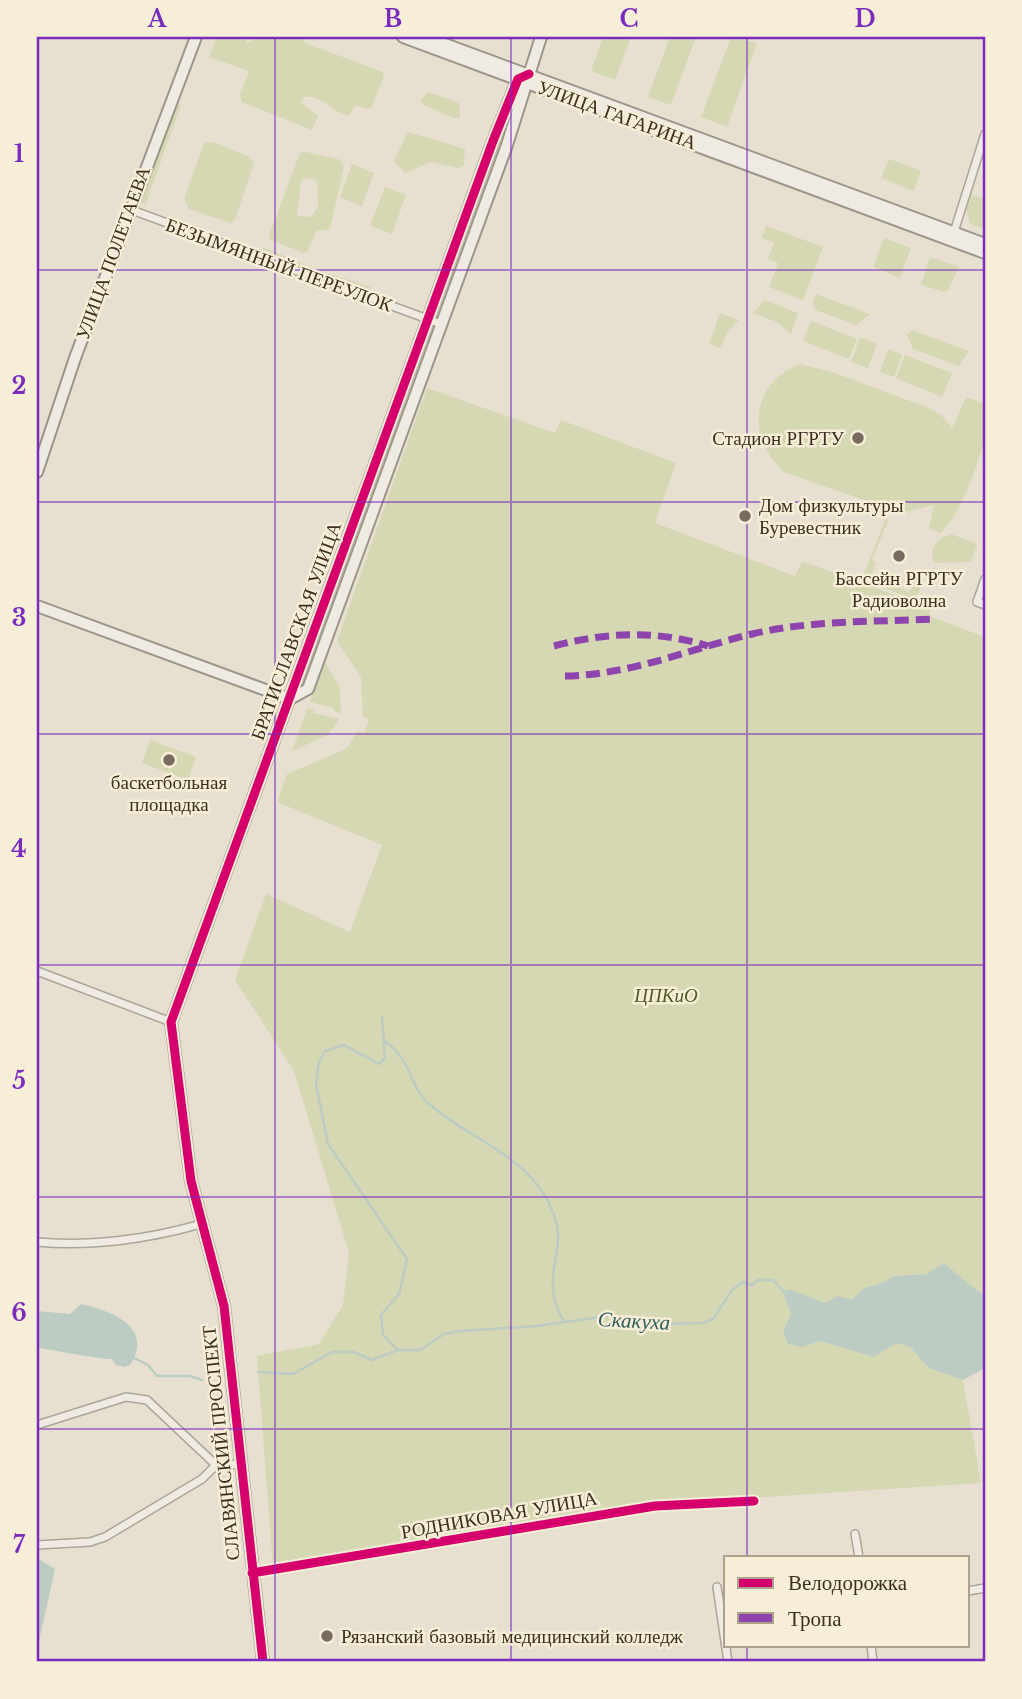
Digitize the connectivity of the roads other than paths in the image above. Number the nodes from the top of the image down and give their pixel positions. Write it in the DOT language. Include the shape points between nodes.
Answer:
graph roads {
  1 [pos="196,37"];
  2 [pos="403,37"];
  3 [pos="426,37"];
  4 [pos="541,37"];
  5 [pos="525,79"];
  6 [pos="985,134"];
  7 [pos="753,161"];
  8 [pos="129,209"];
  9 [pos="954,232"];
  10 [pos="985,244"];
  11 [pos="985,253"];
  12 [pos="429,321"];
  13 [pos="441,324"];
  14 [pos="37,472"];
  15 [pos="985,579"];
  16 [pos="985,605"];
  17 [pos="37,607"];
  18 [pos="290,699"];
  19 [pos="37,971"];
  20 [pos="171,1022"];
  21 [pos="201,1224"];
  22 [pos="37,1241"];
  23 [pos="37,1425"];
  24 [pos="239,1463"];
  25 [pos="216,1465"];
  26 [pos="754,1501"];
  27 [pos="855,1534"];
  28 [pos="37,1545"];
  29 [pos="859,1556"];
  30 [pos="251,1573"];
  31 [pos="717,1587"];
  32 [pos="724,1627"];
  33 [pos="262,1662"];
  1 -- 8 [label="street, УЛИЦА ПОЛЕТАЕВА"];
  2 -- 5 [label="street, УЛИЦА ГАГАРИНА"];
  3 -- 5 [label="street, УЛИЦА ГАГАРИНА"];
  4 -- 5 [label="street"];
  5 -- 7 [label="street, УЛИЦА ГАГАРИНА"];
  5 -- 12 [label="street, БРАТИСЛАВСКАЯ УЛИЦА"];
  5 -- 13 [label="street, БРАТИСЛАВСКАЯ УЛИЦА"];
  6 -- 9 [label="street"];
  7 -- 9 [label="street, УЛИЦА ГАГАРИНА"];
  7 -- 11 [label="street, УЛИЦА ГАГАРИНА"];
  8 -- 12 [label="street, БЕЗЫМЯННЫЙ ПЕРЕУЛОК"];
  8 -- 14 [label="street, УЛИЦА ПОЛЕТАЕВА"];
  9 -- 10 [label="street, УЛИЦА ГАГАРИНА"];
  12 -- 13 [label="street"];
  12 -- 18 [label="street, БРАТИСЛАВСКАЯ УЛИЦА"];
  13 -- 18 [label="street, БРАТИСЛАВСКАЯ УЛИЦА" via="308,689"];
  15 -- 16 [label="street" via="976,602"];
  17 -- 18 [label="street"];
  18 -- 20 [label="street, БРАТИСЛАВСКАЯ УЛИЦА"];
  19 -- 20 [label="street"];
  20 -- 21 [label="street, БРАТИСЛАВСКАЯ УЛИЦА" via="184,1138"];
  21 -- 22 [label="street" via="108,1241 68,1245"];
  21 -- 24 [label="street, СЛАВЯНСКИЙ ПРОСПЕКТ" via="224,1306"];
  23 -- 25 [label="street" via="139,1397"];
  24 -- 25 [label="street"];
  24 -- 30 [label="street, СЛАВЯНСКИЙ ПРОСПЕКТ"];
  25 -- 28 [label="street" via="202,1479 105,1537"];
  26 -- 30 [label="street, РОДНИКОВАЯ УЛИЦА" via="655,1506"];
  27 -- 29 [label="street"];
  30 -- 33 [label="street, СЛАВЯНСКИЙ ПРОСПЕКТ"];
  31 -- 32 [label="street"];
}
